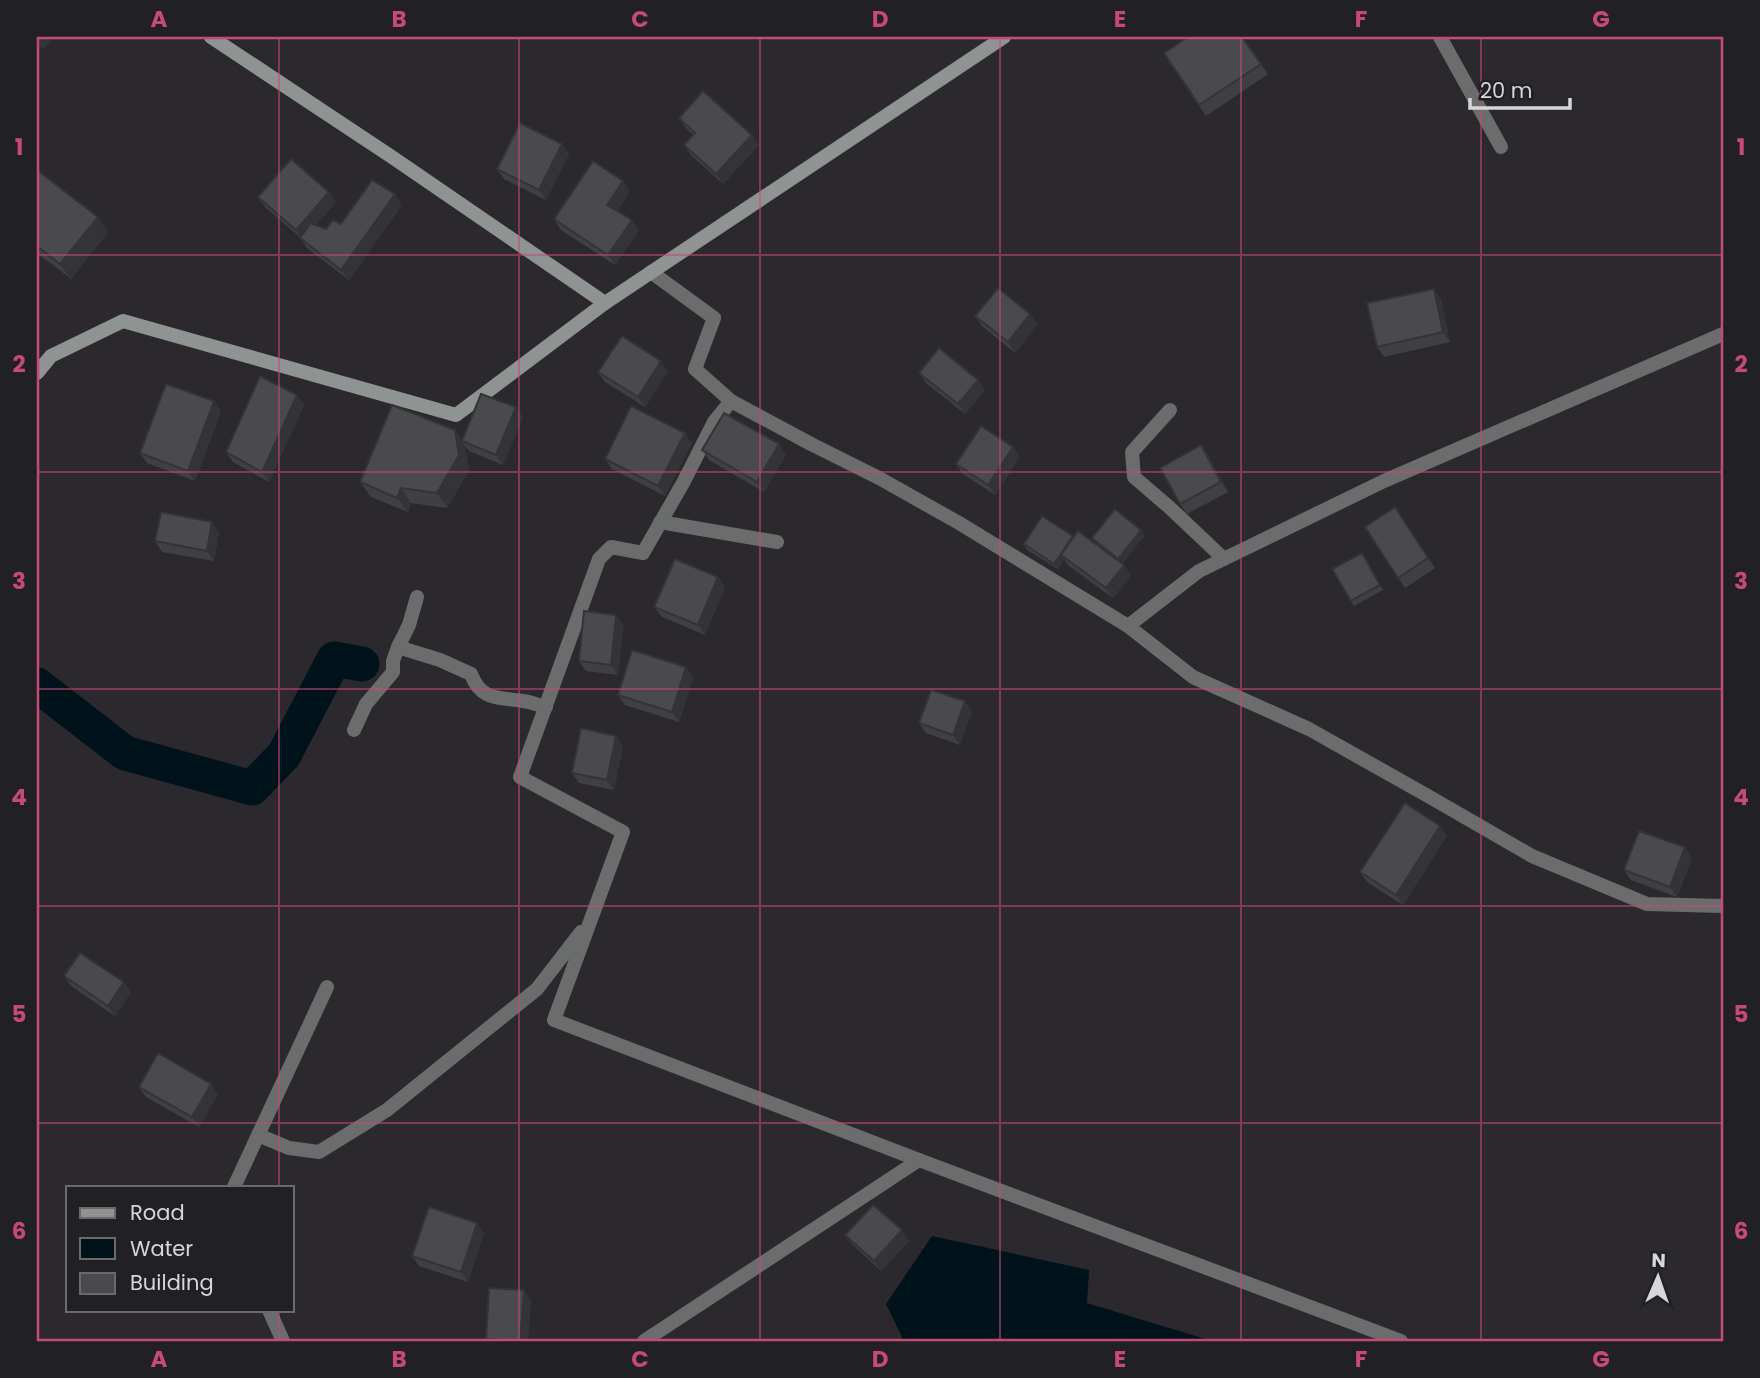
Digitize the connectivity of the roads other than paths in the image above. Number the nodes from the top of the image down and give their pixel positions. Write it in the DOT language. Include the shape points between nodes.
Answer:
graph roads {
  1 [pos="211,37"];
  2 [pos="1004,37"];
  3 [pos="1440,37"];
  4 [pos="1501,148"];
  5 [pos="651,272"];
  6 [pos="605,303"];
  7 [pos="1723,334"];
  8 [pos="37,373"];
  9 [pos="731,401"];
  10 [pos="1170,410"];
  11 [pos="660,522"];
  12 [pos="778,542"];
  13 [pos="1224,559"];
  14 [pos="417,597"];
  15 [pos="1128,626"];
  16 [pos="398,647"];
  17 [pos="545,706"];
  18 [pos="354,730"];
  19 [pos="1723,906"];
  20 [pos="590,922"];
  21 [pos="327,987"];
  22 [pos="258,1135"];
  23 [pos="919,1160"];
  24 [pos="234,1186"];
  25 [pos="270,1312"];
  26 [pos="283,1341"];
  27 [pos="644,1341"];
  28 [pos="1401,1341"];
  1 -- 6 [label="main road"];
  2 -- 5 [label="main road"];
  3 -- 4 [label="street"];
  5 -- 6 [label="main road"];
  5 -- 9 [label="street" via="714,318 695,369"];
  6 -- 8 [label="main road" via="456,415 123,321 51,356"];
  7 -- 13 [label="street" via="1384,481"];
  9 -- 11 [label="street" via="714,422"];
  9 -- 15 [label="street" via="879,478"];
  10 -- 13 [label="street" via="1132,452 1134,477"];
  11 -- 12 [label="street"];
  11 -- 17 [label="street" via="643,553 611,547 599,559"];
  13 -- 15 [label="street" via="1199,571"];
  14 -- 16 [label="street"];
  15 -- 19 [label="street" via="1193,677 1309,729 1532,856 1647,904"];
  16 -- 17 [label="street" via="471,674 486,696"];
  16 -- 18 [label="street" via="393,672 366,704"];
  17 -- 20 [label="street" via="520,777 623,832"];
  20 -- 22 [label="street" via="537,989 387,1110 319,1152 289,1148"];
  20 -- 23 [label="street" via="554,1020"];
  21 -- 22 [label="street"];
  22 -- 24 [label="street"];
  23 -- 27 [label="street"];
  23 -- 28 [label="street"];
  25 -- 26 [label="street"];
}
